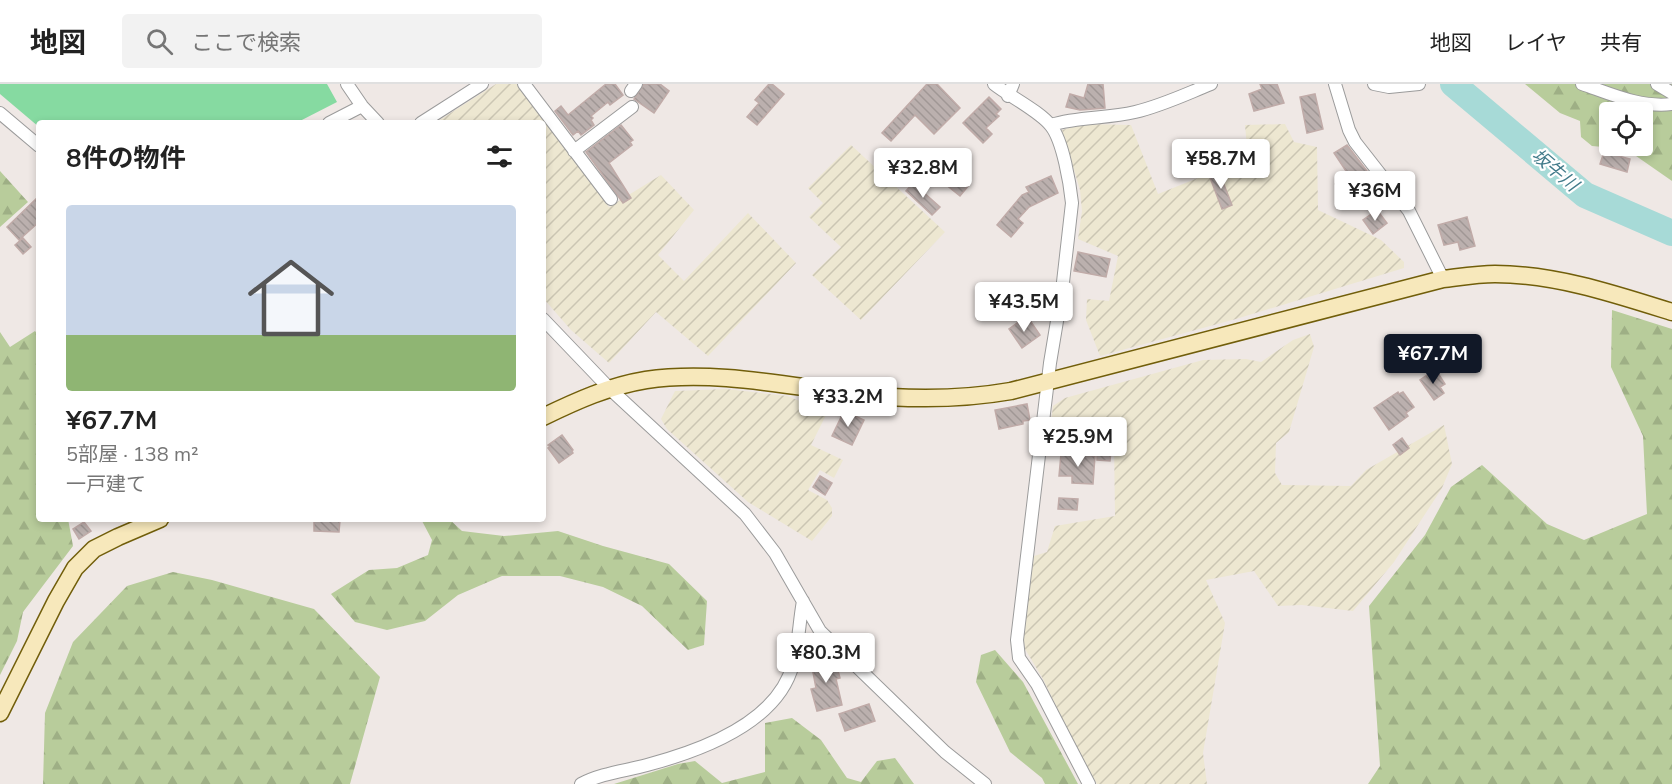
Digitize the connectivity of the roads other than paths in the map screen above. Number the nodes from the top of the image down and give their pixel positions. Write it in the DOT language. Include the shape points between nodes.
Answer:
graph roads {
  1 [pos="347,84"];
  2 [pos="482,84"];
  3 [pos="524,84"];
  4 [pos="994,84"];
  5 [pos="1210,84"];
  6 [pos="1335,84"];
  7 [pos="1374,84"];
  8 [pos="1419,84"];
  9 [pos="1582,84"];
  10 [pos="1657,84"];
  11 [pos="1011,90"];
  12 [pos="1672,93"];
  13 [pos="1672,104"];
  14 [pos="362,106"];
  15 [pos="632,107"];
  16 [pos="0,113"];
  17 [pos="335,120"];
  18 [pos="375,120"];
  19 [pos="426,120"];
  20 [pos="1051,125"];
  21 [pos="36,143"];
  22 [pos="574,151"];
  23 [pos="611,199"];
  24 [pos="1443,279"];
  25 [pos="1672,312"];
  26 [pos="546,321"];
  27 [pos="1048,381"];
  28 [pos="609,388"];
  29 [pos="546,416"];
  30 [pos="153,522"];
  31 [pos="803,601"];
  32 [pos="0,712"];
  33 [pos="581,784"];
  34 [pos="985,784"];
  35 [pos="1089,784"];
  1 -- 14 [label="street"];
  2 -- 19 [label="street"];
  3 -- 22 [label="street"];
  4 -- 11 [label="street"];
  5 -- 20 [label="street" via="1133,113 1078,118"];
  6 -- 24 [label="street" via="1355,142 1409,211"];
  7 -- 8 [label="street"];
  9 -- 13 [label="street" via="1630,101"];
  10 -- 12 [label="street"];
  11 -- 20 [label="street"];
  14 -- 17 [label="street"];
  14 -- 18 [label="street"];
  15 -- 22 [label="street"];
  16 -- 21 [label="street"];
  20 -- 27 [label="street" via="1058,139 1072,203"];
  22 -- 23 [label="street"];
  24 -- 25 [label="street" via="1492,273 1526,275"];
  24 -- 27 [label="street"];
  26 -- 28 [label="street"];
  27 -- 28 [label="street" via="989,395 938,400 713,377 645,380"];
  27 -- 35 [label="street" via="1017,640 1019,658"];
  28 -- 29 [label="street"];
  28 -- 31 [label="street" via="745,514 776,553"];
  30 -- 32 [label="street" via="94,549 75,568"];
  31 -- 33 [label="street" via="793,666 769,706 748,723 704,746 649,765 593,777"];
  31 -- 34 [label="street" via="820,631 945,752"];
}
